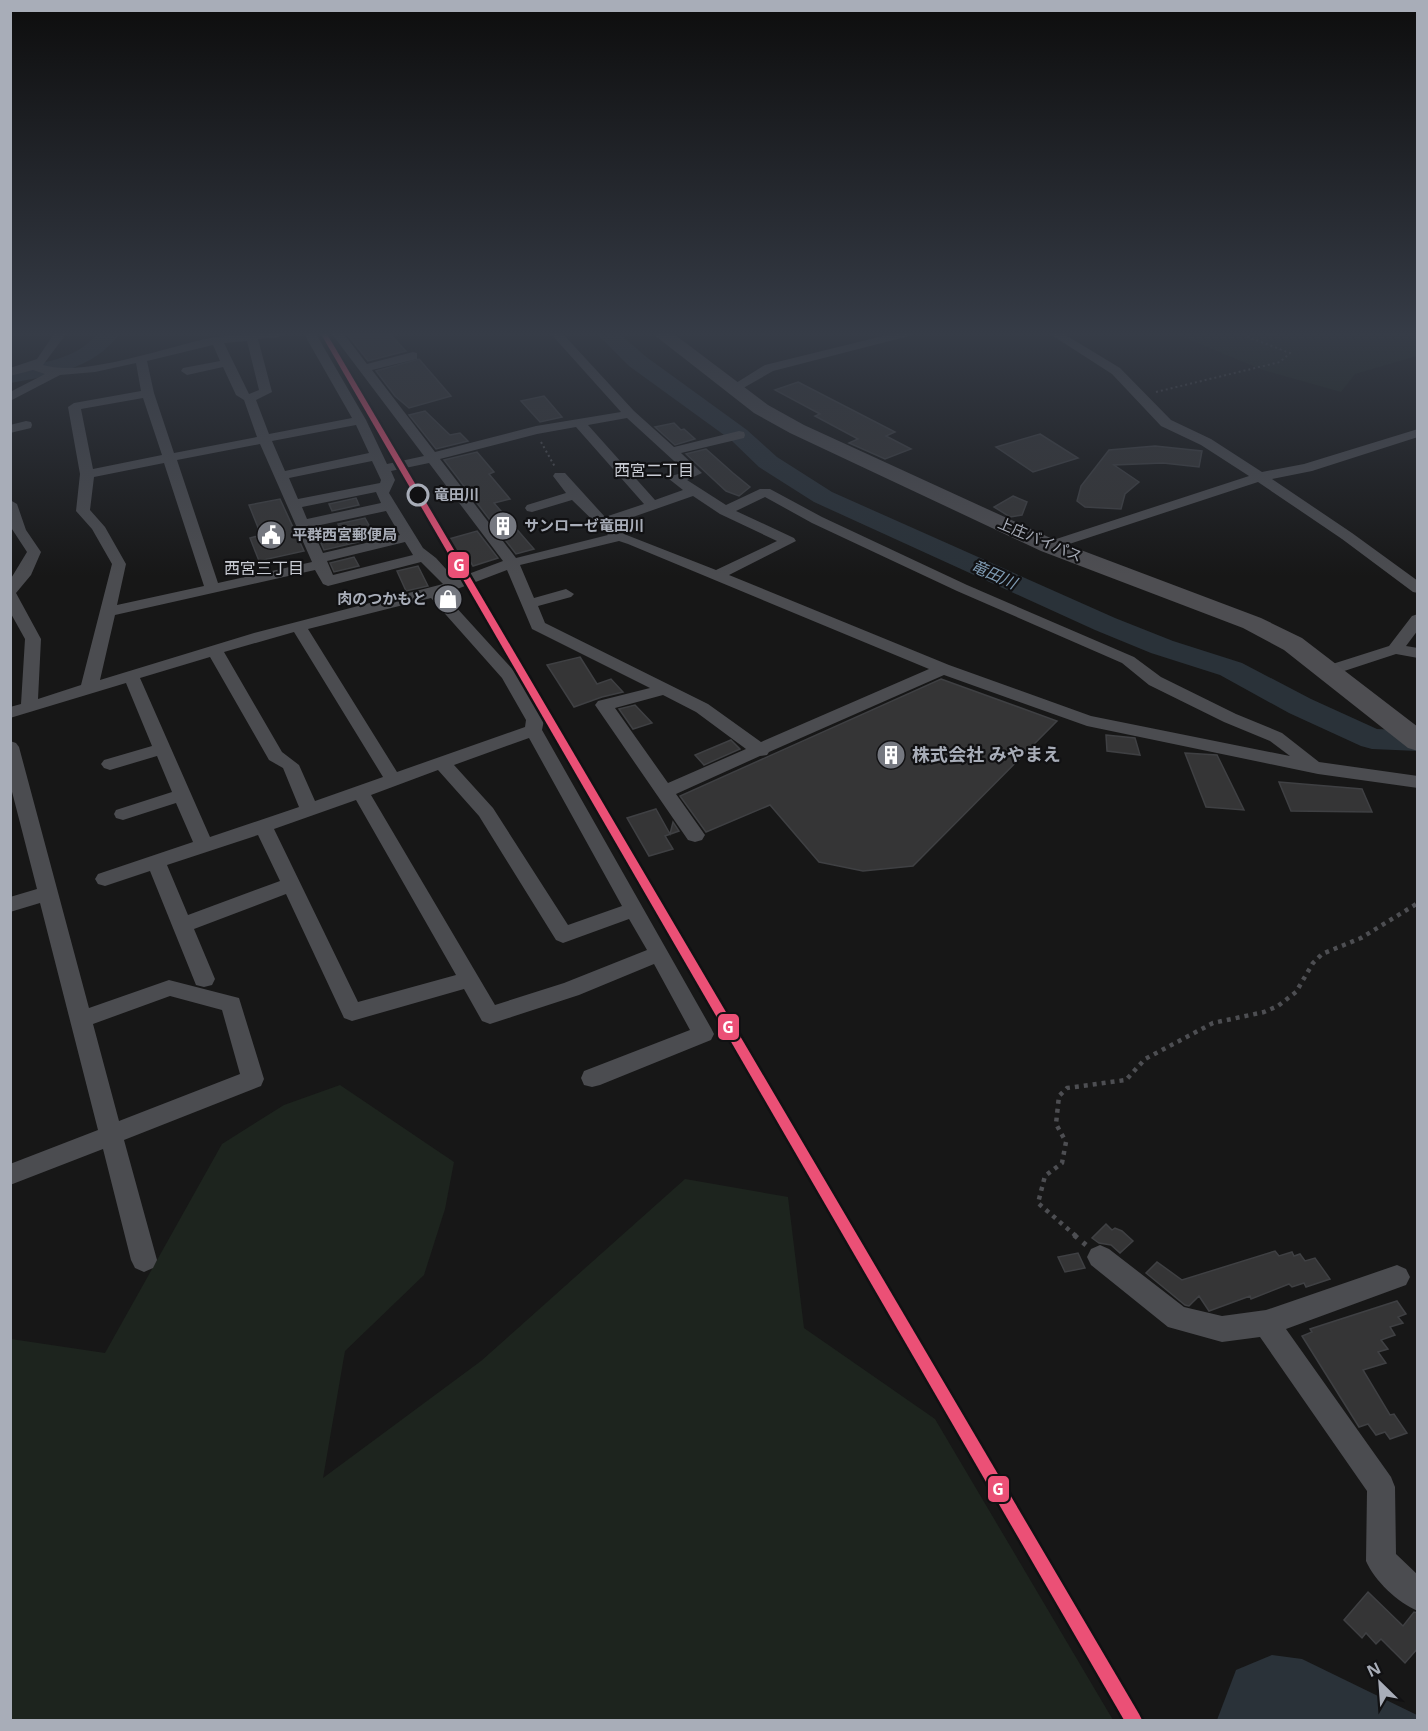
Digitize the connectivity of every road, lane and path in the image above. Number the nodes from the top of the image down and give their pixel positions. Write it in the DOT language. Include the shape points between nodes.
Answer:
graph roads {
  1 [pos="76,415"];
  2 [pos="155,415"];
  3 [pos="255,415"];
  4 [pos="357,415"];
  5 [pos="399,415"];
  6 [pos="625,415"];
  7 [pos="631,415"];
  8 [pos="771,415"];
  9 [pos="1157,415"];
  10 [pos="360,420"];
  11 [pos="578,422"];
  12 [pos="26,425"];
  13 [pos="10,429"];
  14 [pos="536,430"];
  15 [pos="1418,434"];
  16 [pos="739,435"];
  17 [pos="264,439"];
  18 [pos="672,451"];
  19 [pos="170,457"];
  20 [pos="433,457"];
  21 [pos="379,462"];
  22 [pos="87,474"];
  23 [pos="280,476"];
  24 [pos="560,476"];
  25 [pos="1260,477"];
  26 [pos="384,486"];
  27 [pos="694,491"];
  28 [pos="574,495"];
  29 [pos="10,504"];
  30 [pos="294,504"];
  31 [pos="652,505"];
  32 [pos="389,506"];
  33 [pos="532,508"];
  34 [pos="725,511"];
  35 [pos="603,523"];
  36 [pos="302,524"];
  37 [pos="409,537"];
  38 [pos="619,537"];
  39 [pos="1049,546"];
  40 [pos="423,557"];
  41 [pos="320,561"];
  42 [pos="512,563"];
  43 [pos="718,575"];
  44 [pos="453,586"];
  45 [pos="212,588"];
  46 [pos="1418,589"];
  47 [pos="10,590"];
  48 [pos="434,592"];
  49 [pos="566,594"];
  50 [pos="10,596"];
  51 [pos="528,604"];
  52 [pos="108,612"];
  53 [pos="1418,619"];
  54 [pos="298,626"];
  55 [pos="1395,649"];
  56 [pos="215,651"];
  57 [pos="1418,653"];
  58 [pos="943,669"];
  59 [pos="131,676"];
  60 [pos="1339,680"];
  61 [pos="89,689"];
  62 [pos="664,690"];
  63 [pos="29,707"];
  64 [pos="10,713"];
  65 [pos="533,730"];
  66 [pos="1418,742"];
  67 [pos="10,747"];
  68 [pos="162,748"];
  69 [pos="761,751"];
  70 [pos="441,762"];
  71 [pos="110,764"];
  72 [pos="1318,768"];
  73 [pos="392,778"];
  74 [pos="1418,782"];
  75 [pos="360,791"];
  76 [pos="665,791"];
  77 [pos="182,795"];
  78 [pos="310,810"];
  79 [pos="123,814"];
  80 [pos="263,826"];
  81 [pos="695,835"];
  82 [pos="204,846"];
  83 [pos="156,861"];
  84 [pos="105,879"];
  85 [pos="290,885"];
  86 [pos="47,893"];
  87 [pos="1418,903"];
  88 [pos="10,905"];
  89 [pos="634,909"];
  90 [pos="181,926"];
  91 [pos="659,954"];
  92 [pos="204,979"];
  93 [pos="469,979"];
  94 [pos="81,1020"];
  95 [pos="592,1078"];
  96 [pos="111,1135"];
  97 [pos="10,1175"];
  98 [pos="1100,1257"];
  99 [pos="144,1260"];
  100 [pos="1397,1277"];
  101 [pos="1266,1323"];
  102 [pos="1418,1596"];
  1 -- 22 [label="street"];
  2 -- 19 [label="street"];
  3 -- 17 [label="street"];
  4 -- 10 [label="street"];
  5 -- 20 [label="street"];
  6 -- 11 [label="street"];
  7 -- 18 [label="street"];
  8 -- 39 [label="highway, 上庄バイパス"];
  9 -- 25 [label="street"];
  10 -- 17 [label="street"];
  10 -- 21 [label="street"];
  11 -- 14 [label="street"];
  11 -- 31 [label="street"];
  12 -- 13 [label="street"];
  14 -- 20 [label="street"];
  14 -- 24 [label="path"];
  15 -- 25 [label="street" via="1307,468"];
  16 -- 18 [label="street"];
  17 -- 19 [label="street"];
  17 -- 23 [label="street"];
  18 -- 27 [label="street" via="695,473 676,479"];
  19 -- 22 [label="street"];
  19 -- 45 [label="street"];
  20 -- 21 [label="street"];
  20 -- 42 [label="street"];
  21 -- 23 [label="street"];
  21 -- 26 [label="street" via="388,480"];
  22 -- 52 [label="street" via="83,511 98,527 119,564"];
  23 -- 30 [label="street"];
  24 -- 28 [label="street"];
  25 -- 39 [label="street"];
  25 -- 46 [label="street"];
  26 -- 30 [label="street"];
  26 -- 32 [label="street" via="382,493"];
  27 -- 31 [label="street"];
  27 -- 34 [label="street"];
  28 -- 33 [label="street"];
  28 -- 35 [label="street"];
  29 -- 47 [label="street" via="19,530 34,552"];
  30 -- 36 [label="street"];
  31 -- 35 [label="street"];
  32 -- 36 [label="street"];
  32 -- 37 [label="street"];
  34 -- 43 [label="street" via="789,541"];
  34 -- 72 [label="street" via="765,492 962,588 1128,660 1155,681 1276,737"];
  35 -- 38 [label="street"];
  36 -- 41 [label="street"];
  37 -- 40 [label="street"];
  37 -- 41 [label="street"];
  38 -- 42 [label="street"];
  38 -- 43 [label="street"];
  39 -- 60 [label="highway, 上庄バイパス" via="1252,623 1293,644"];
  40 -- 41 [label="street" via="328,580"];
  40 -- 44 [label="street"];
  41 -- 45 [label="street"];
  42 -- 44 [label="street"];
  42 -- 51 [label="street"];
  43 -- 58 [label="street"];
  44 -- 48 [label="street"];
  45 -- 52 [label="street"];
  48 -- 54 [label="street"];
  48 -- 65 [label="street" via="509,676 535,720"];
  49 -- 51 [label="street"];
  50 -- 63 [label="street" via="33,639"];
  51 -- 62 [label="street" via="538,626"];
  52 -- 61 [label="street"];
  53 -- 55 [label="street"];
  54 -- 56 [label="street"];
  54 -- 73 [label="street"];
  55 -- 57 [label="street"];
  55 -- 60 [label="street"];
  56 -- 59 [label="street"];
  56 -- 78 [label="street" via="275,756 290,765"];
  58 -- 69 [label="street"];
  58 -- 72 [label="street" via="1088,721"];
  59 -- 61 [label="street"];
  59 -- 68 [label="street"];
  60 -- 66 [label="highway, 上庄バイパス"];
  61 -- 63 [label="street"];
  62 -- 69 [label="street" via="702,708"];
  62 -- 76 [label="street" via="604,705"];
  63 -- 64 [label="street"];
  65 -- 70 [label="street"];
  65 -- 89 [label="street"];
  67 -- 86 [label="street"];
  68 -- 71 [label="street"];
  68 -- 77 [label="street"];
  69 -- 76 [label="street"];
  70 -- 73 [label="street"];
  70 -- 89 [label="street" via="486,812 563,935"];
  72 -- 74 [label="street"];
  73 -- 75 [label="street"];
  75 -- 78 [label="street"];
  75 -- 93 [label="street"];
  76 -- 81 [label="street"];
  77 -- 79 [label="street"];
  77 -- 82 [label="street"];
  78 -- 80 [label="street"];
  80 -- 82 [label="street"];
  80 -- 85 [label="street"];
  82 -- 83 [label="street"];
  83 -- 84 [label="street"];
  83 -- 90 [label="street"];
  85 -- 90 [label="street"];
  85 -- 93 [label="street" via="352,1012"];
  86 -- 88 [label="street"];
  86 -- 94 [label="street"];
  87 -- 98 [label="path" via="1361,938 1322,954 1312,963 1296,992 1278,1006 1213,1023 1145,1059 1126,1080 1067,1088 1059,1096 1056,1124 1066,1142 1062,1163 1045,1176 1038,1203"];
  89 -- 91 [label="street"];
  90 -- 92 [label="street"];
  91 -- 93 [label="street" via="571,989 490,1015"];
  91 -- 95 [label="street" via="703,1034"];
  94 -- 96 [label="street"];
  94 -- 96 [label="street" via="169,988 231,1004 254,1079"];
  96 -- 97 [label="street"];
  96 -- 99 [label="street"];
  98 -- 101 [label="street" via="1177,1318 1222,1329"];
  100 -- 101 [label="street"];
  101 -- 102 [label="street" via="1381,1487 1381,1561"];
}
